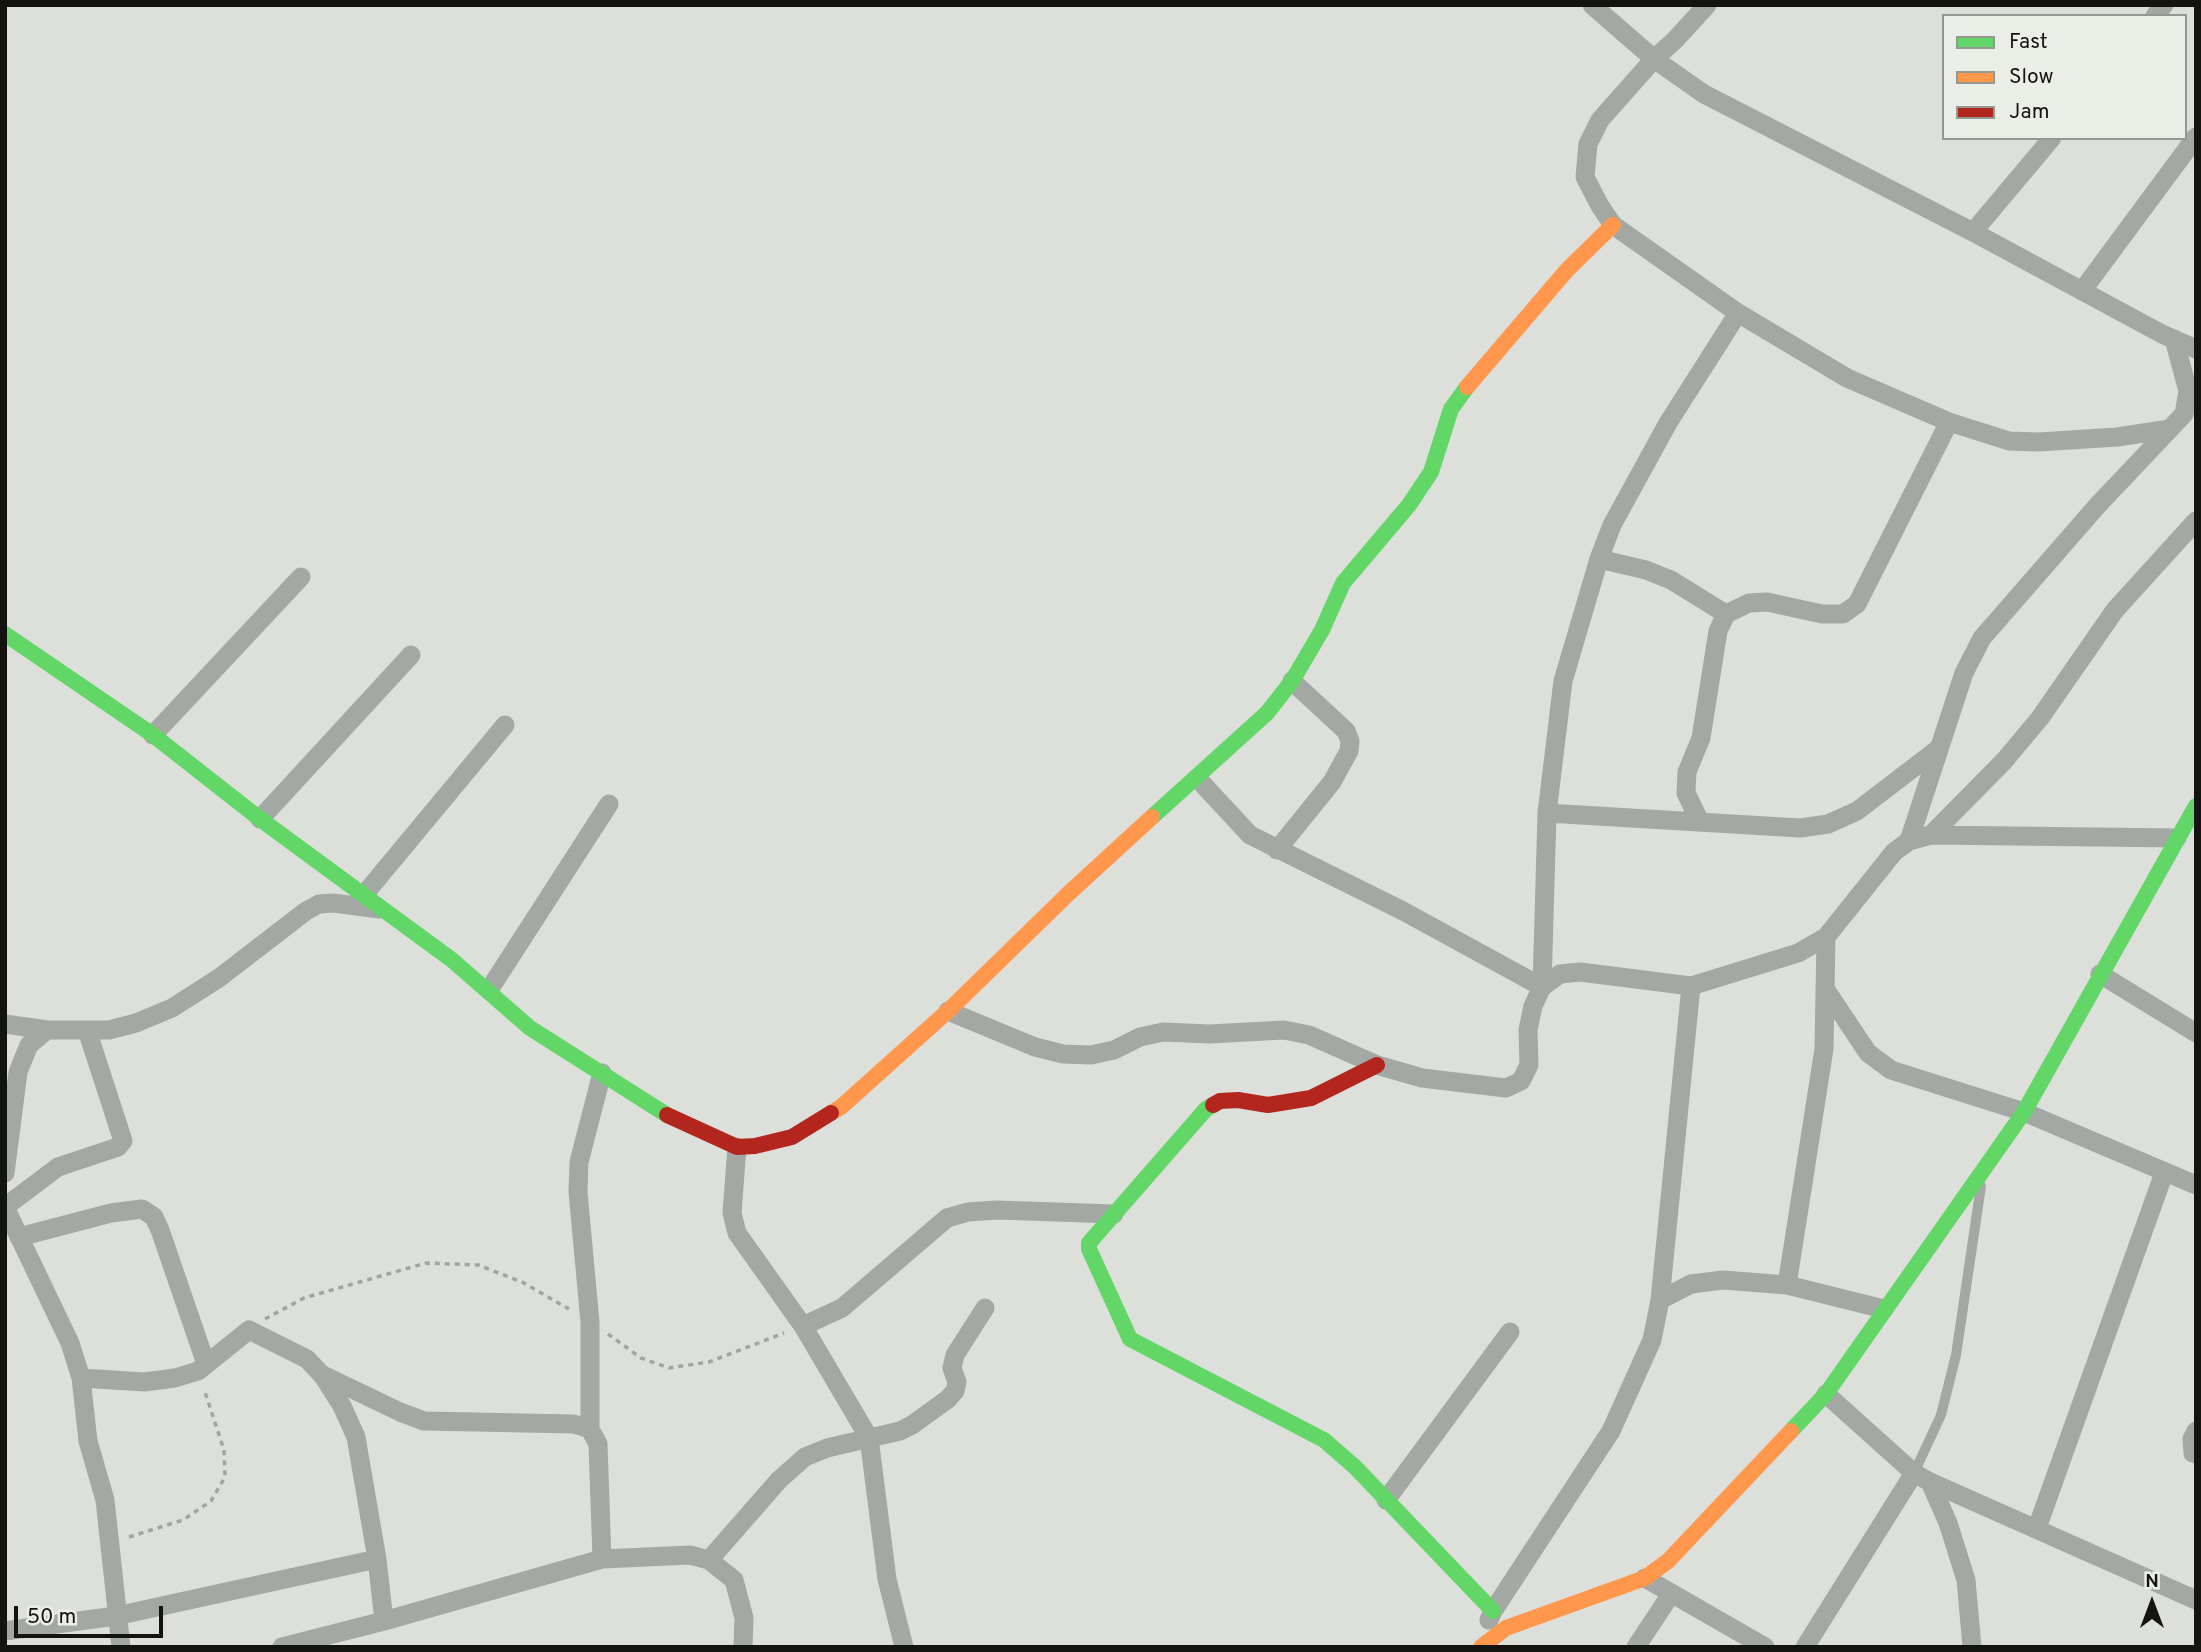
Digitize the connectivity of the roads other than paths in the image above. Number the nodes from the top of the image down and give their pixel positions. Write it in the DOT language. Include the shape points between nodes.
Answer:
graph roads {
  1 [pos="1592,5"];
  2 [pos="1707,5"];
  3 [pos="1654,59"];
  4 [pos="2196,137"];
  5 [pos="2050,140"];
  6 [pos="1613,225"];
  7 [pos="1973,232"];
  8 [pos="2082,291"];
  9 [pos="1738,313"];
  10 [pos="2174,339"];
  11 [pos="2196,349"];
  12 [pos="1948,422"];
  13 [pos="2170,429"];
  14 [pos="2196,521"];
  15 [pos="1599,559"];
  16 [pos="301,577"];
  17 [pos="1726,614"];
  18 [pos="5,634"];
  19 [pos="411,655"];
  20 [pos="1292,681"];
  21 [pos="505,725"];
  22 [pos="153,735"];
  23 [pos="1938,749"];
  24 [pos="1197,778"];
  25 [pos="609,804"];
  26 [pos="2196,806"];
  27 [pos="1547,813"];
  28 [pos="260,819"];
  29 [pos="1700,822"];
  30 [pos="1931,835"];
  31 [pos="2178,838"];
  32 [pos="1909,841"];
  33 [pos="1277,850"];
  34 [pos="363,896"];
  35 [pos="381,909"];
  36 [pos="1826,937"];
  37 [pos="2100,974"];
  38 [pos="1691,986"];
  39 [pos="1542,987"];
  40 [pos="489,990"];
  41 [pos="1826,990"];
  42 [pos="947,1011"];
  43 [pos="5,1024"];
  44 [pos="47,1030"];
  45 [pos="87,1030"];
  46 [pos="2196,1034"];
  47 [pos="1377,1065"];
  48 [pos="602,1073"];
  49 [pos="2024,1112"];
  50 [pos="737,1147"];
  51 [pos="1984,1169"];
  52 [pos="2164,1172"];
  53 [pos="5,1173"];
  54 [pos="2196,1185"];
  55 [pos="1114,1214"];
  56 [pos="19,1237"];
  57 [pos="1787,1285"];
  58 [pos="1660,1300"];
  59 [pos="985,1308"];
  60 [pos="1884,1309"];
  61 [pos="803,1326"];
  62 [pos="1510,1332"];
  63 [pos="202,1367"];
  64 [pos="323,1376"];
  65 [pos="80,1378"];
  66 [pos="1826,1394"];
  67 [pos="590,1429"];
  68 [pos="2196,1431"];
  69 [pos="869,1438"];
  70 [pos="2196,1454"];
  71 [pos="1922,1478"];
  72 [pos="1385,1500"];
  73 [pos="2037,1528"];
  74 [pos="377,1559"];
  75 [pos="602,1559"];
  76 [pos="709,1560"];
  77 [pos="1645,1578"];
  78 [pos="1671,1594"];
  79 [pos="2196,1600"];
  80 [pos="1493,1611"];
  81 [pos="116,1616"];
  82 [pos="384,1621"];
  83 [pos="5,1631"];
  84 [pos="121,1647"];
  85 [pos="282,1647"];
  86 [pos="743,1647"];
  87 [pos="904,1647"];
  88 [pos="1480,1647"];
  89 [pos="1636,1647"];
  90 [pos="1765,1647"];
  91 [pos="1805,1647"];
  92 [pos="1972,1647"];
  1 -- 3 [label="street"];
  2 -- 3 [label="street"];
  3 -- 6 [label="street" via="1601,120 1588,145 1586,177"];
  3 -- 7 [label="street" via="1704,94"];
  4 -- 8 [label="street"];
  5 -- 7 [label="street"];
  6 -- 9 [label="street"];
  6 -- 20 [label="street" via="1477,373 1451,410 1431,472 1343,583"];
  7 -- 8 [label="street"];
  8 -- 10 [label="street"];
  9 -- 12 [label="street" via="1847,378"];
  9 -- 15 [label="street" via="1668,423 1612,525"];
  10 -- 11 [label="street"];
  10 -- 13 [label="street" via="2188,391 2184,414"];
  12 -- 13 [label="street" via="2009,441 2039,442"];
  12 -- 17 [label="street" via="1857,604 1843,614 1822,614 1767,602 1749,603"];
  13 -- 23 [label="street" via="1982,638 1964,673"];
  14 -- 30 [label="street" via="2115,610 2040,718 2004,761"];
  15 -- 17 [label="street" via="1671,580"];
  15 -- 27 [label="street" via="1563,681"];
  16 -- 22 [label="street"];
  17 -- 29 [label="street" via="1718,631 1701,738 1687,772 1686,793"];
  18 -- 22 [label="street"];
  19 -- 28 [label="street"];
  20 -- 24 [label="street" via="1267,713"];
  20 -- 33 [label="street" via="1346,731 1350,741 1332,782"];
  21 -- 34 [label="street"];
  22 -- 28 [label="street"];
  23 -- 29 [label="street" via="1857,811 1828,824 1800,828"];
  23 -- 32 [label="street"];
  24 -- 33 [label="street" via="1250,835"];
  24 -- 42 [label="street"];
  25 -- 40 [label="street"];
  26 -- 31 [label="street"];
  27 -- 29 [label="street"];
  27 -- 39 [label="street"];
  28 -- 34 [label="street"];
  30 -- 31 [label="street"];
  30 -- 32 [label="street"];
  31 -- 37 [label="street"];
  32 -- 36 [label="street" via="1894,852"];
  33 -- 39 [label="street"];
  34 -- 35 [label="street"];
  35 -- 40 [label="street"];
  35 -- 45 [label="street" via="319,904 172,1008 109,1030"];
  36 -- 38 [label="street" via="1798,953"];
  36 -- 41 [label="street"];
  37 -- 46 [label="street"];
  37 -- 49 [label="street"];
  38 -- 39 [label="street" via="1580,972 1560,974"];
  38 -- 58 [label="street"];
  39 -- 47 [label="street" via="1533,1006 1529,1065 1521,1081 1506,1088 1422,1078"];
  40 -- 48 [label="street" via="530,1028"];
  41 -- 49 [label="street" via="1868,1053 1891,1070"];
  41 -- 57 [label="street" via="1824,1049"];
  42 -- 47 [label="street" via="1063,1054 1114,1050 1163,1032 1284,1030 1309,1035"];
  42 -- 50 [label="street" via="841,1107 792,1137"];
  43 -- 44 [label="street"];
  44 -- 45 [label="street"];
  44 -- 53 [label="street" via="29,1045 18,1072"];
  45 -- 56 [label="street" via="123,1141 118,1147 58,1167 5,1207"];
  47 -- 55 [label="street" via="1311,1098 1268,1105 1220,1101 1206,1109"];
  48 -- 50 [label="street" via="665,1114"];
  48 -- 67 [label="street" via="579,1162 590,1322"];
  49 -- 51 [label="street"];
  49 -- 52 [label="street"];
  50 -- 61 [label="street" via="732,1213 737,1233"];
  51 -- 60 [label="street"];
  51 -- 71 [label="lane" via="1956,1354"];
  52 -- 54 [label="street"];
  52 -- 73 [label="street"];
  55 -- 61 [label="street" via="998,1210 947,1218 842,1308"];
  55 -- 72 [label="street" via="1089,1249 1130,1339 1324,1440"];
  56 -- 63 [label="street" via="111,1213 142,1209 154,1217"];
  56 -- 65 [label="street" via="70,1343"];
  57 -- 58 [label="street" via="1723,1280 1692,1284"];
  57 -- 60 [label="street"];
  58 -- 80 [label="street" via="1652,1340 1611,1431"];
  59 -- 69 [label="street" via="955,1354 955,1391 912,1425"];
  60 -- 66 [label="street"];
  61 -- 69 [label="street"];
  62 -- 72 [label="street"];
  63 -- 64 [label="street" via="249,1330 307,1359"];
  63 -- 65 [label="street" via="175,1378 144,1382"];
  64 -- 67 [label="street" via="424,1421 574,1424"];
  64 -- 74 [label="street" via="356,1437"];
  65 -- 81 [label="street" via="88,1441 105,1500"];
  66 -- 71 [label="street"];
  66 -- 77 [label="street" via="1668,1562"];
  67 -- 75 [label="street" via="598,1444"];
  68 -- 70 [label="street" via="2192,1439"];
  69 -- 76 [label="street" via="805,1457"];
  69 -- 87 [label="street" via="887,1578"];
  71 -- 73 [label="street"];
  71 -- 91 [label="street"];
  71 -- 92 [label="street" via="1948,1523 1966,1580"];
  72 -- 80 [label="street"];
  73 -- 79 [label="street"];
  74 -- 81 [label="street"];
  74 -- 82 [label="street"];
  75 -- 76 [label="street" via="690,1555"];
  75 -- 82 [label="street"];
  76 -- 86 [label="street" via="734,1580 744,1618"];
  77 -- 78 [label="street"];
  77 -- 88 [label="street" via="1506,1628"];
  78 -- 89 [label="street"];
  78 -- 90 [label="street"];
  80 -- 88 [label="street"];
  81 -- 83 [label="street"];
  81 -- 84 [label="street"];
  82 -- 85 [label="street"];
}
